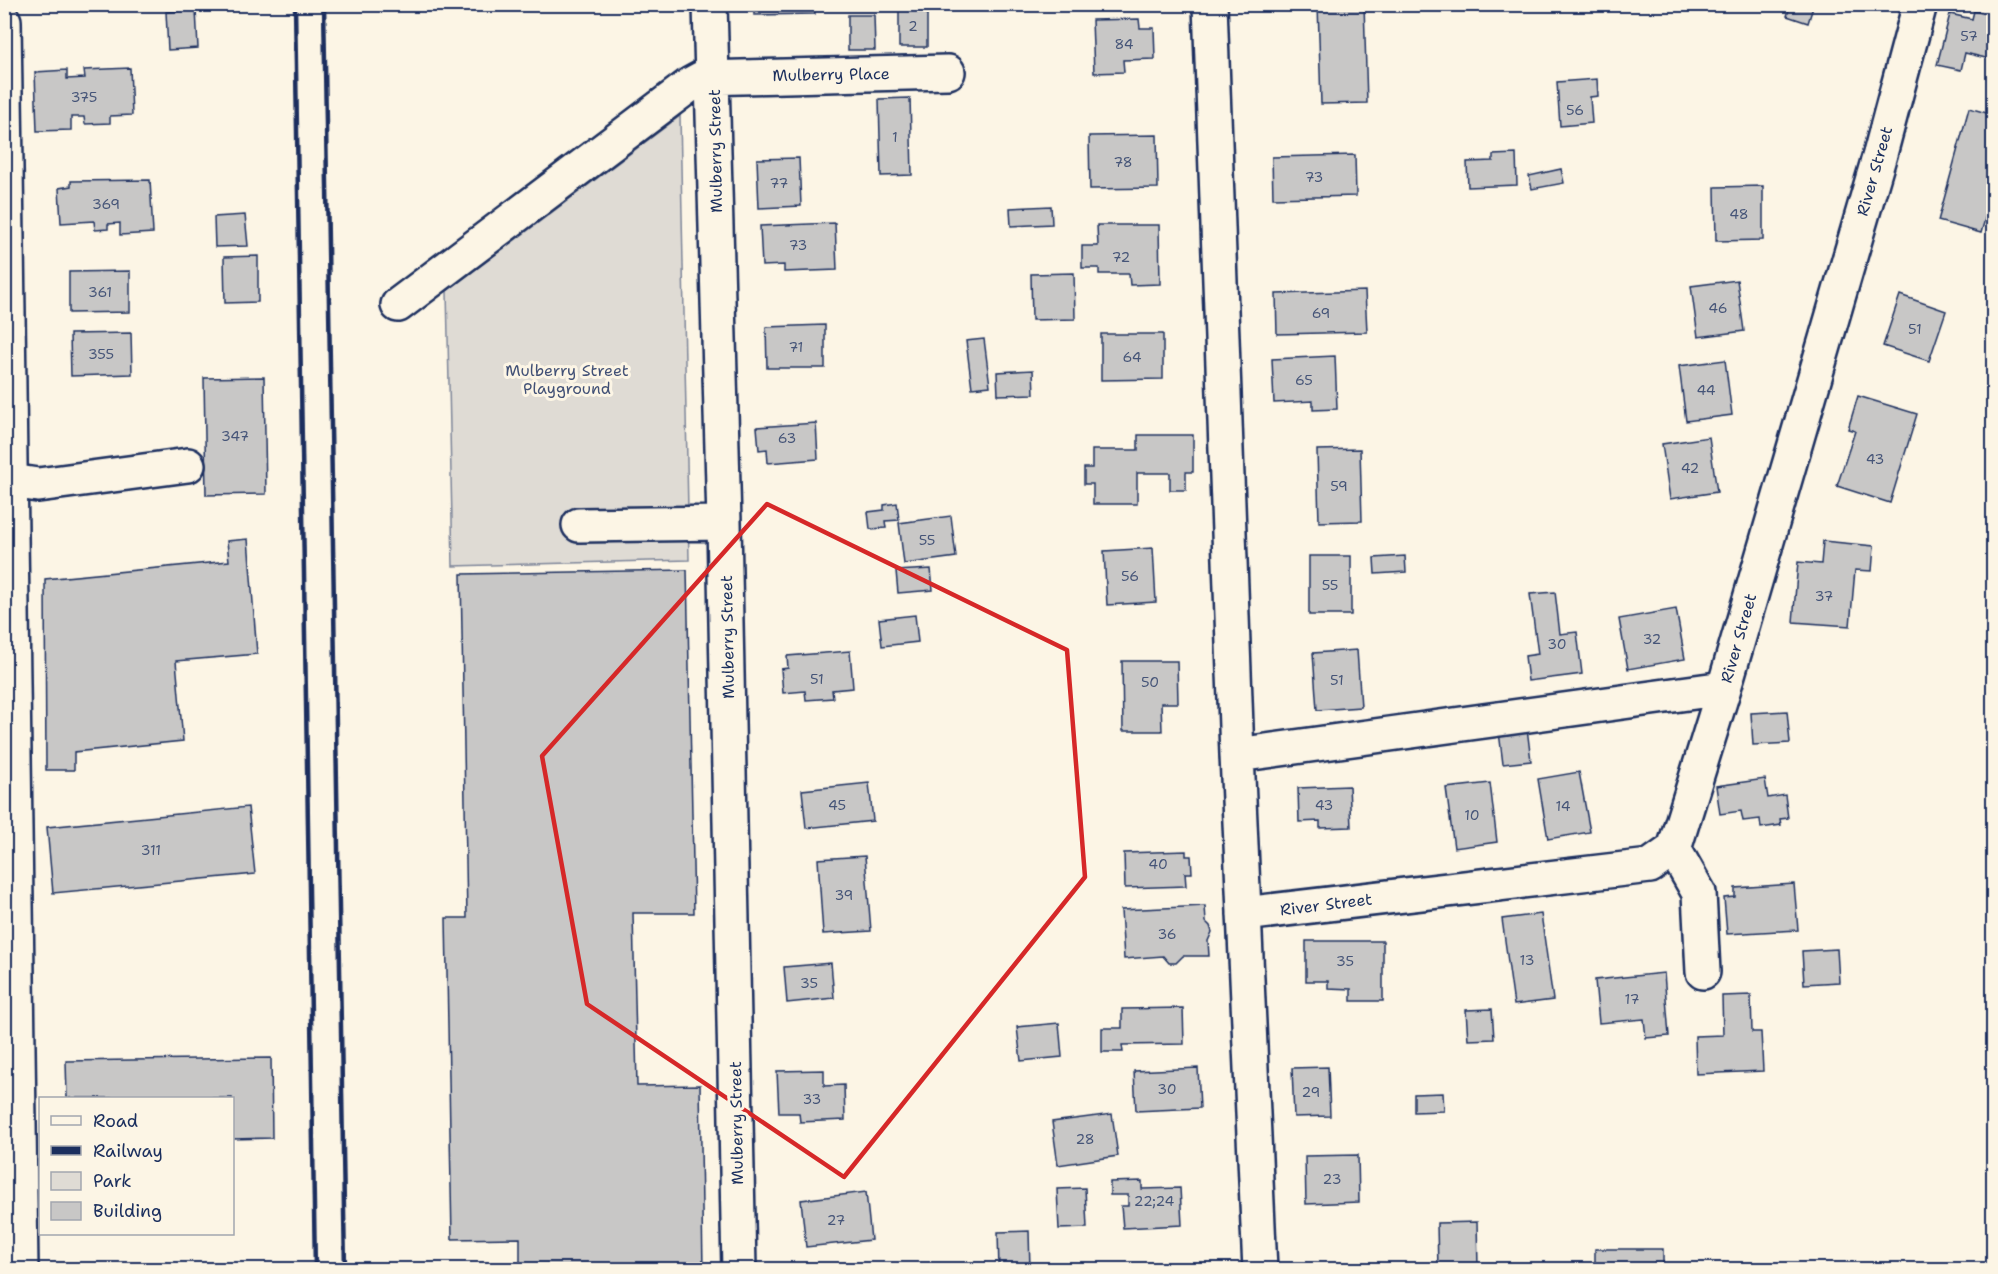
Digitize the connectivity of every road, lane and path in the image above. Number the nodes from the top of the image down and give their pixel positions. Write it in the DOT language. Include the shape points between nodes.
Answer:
graph roads {
  1 [pos="710,4"];
  2 [pos="1210,4"];
  3 [pos="1920,4"];
  4 [pos="4,21"];
  5 [pos="948,72"];
  6 [pos="713,77"];
  7 [pos="399,305"];
  8 [pos="188,465"];
  9 [pos="11,481"];
  10 [pos="724,523"];
  11 [pos="579,525"];
  12 [pos="1724,688"];
  13 [pos="9,691"];
  14 [pos="1237,755"];
  15 [pos="10,816"];
  16 [pos="1674,849"];
  17 [pos="1244,914"];
  18 [pos="1703,972"];
  19 [pos="21,1269"];
  20 [pos="739,1269"];
  21 [pos="1260,1269"];
  1 -- 6 [label="street, Mulberry Street"];
  2 -- 14 [label="street"];
  3 -- 12 [label="street, River Street"];
  4 -- 9 [label="street"];
  5 -- 6 [label="street, Mulberry Place"];
  6 -- 7 [label="street" via="691,84"];
  6 -- 10 [label="street, Mulberry Street"];
  8 -- 9 [label="street" via="38,485"];
  9 -- 13 [label="street"];
  10 -- 11 [label="street"];
  10 -- 20 [label="street, Mulberry Street"];
  12 -- 14 [label="street"];
  12 -- 16 [label="street, River Street"];
  13 -- 15 [label="street"];
  14 -- 17 [label="street"];
  15 -- 19 [label="street"];
  16 -- 17 [label="street, River Street" via="1650,866"];
  16 -- 18 [label="street" via="1699,893"];
  17 -- 21 [label="street"];
}
